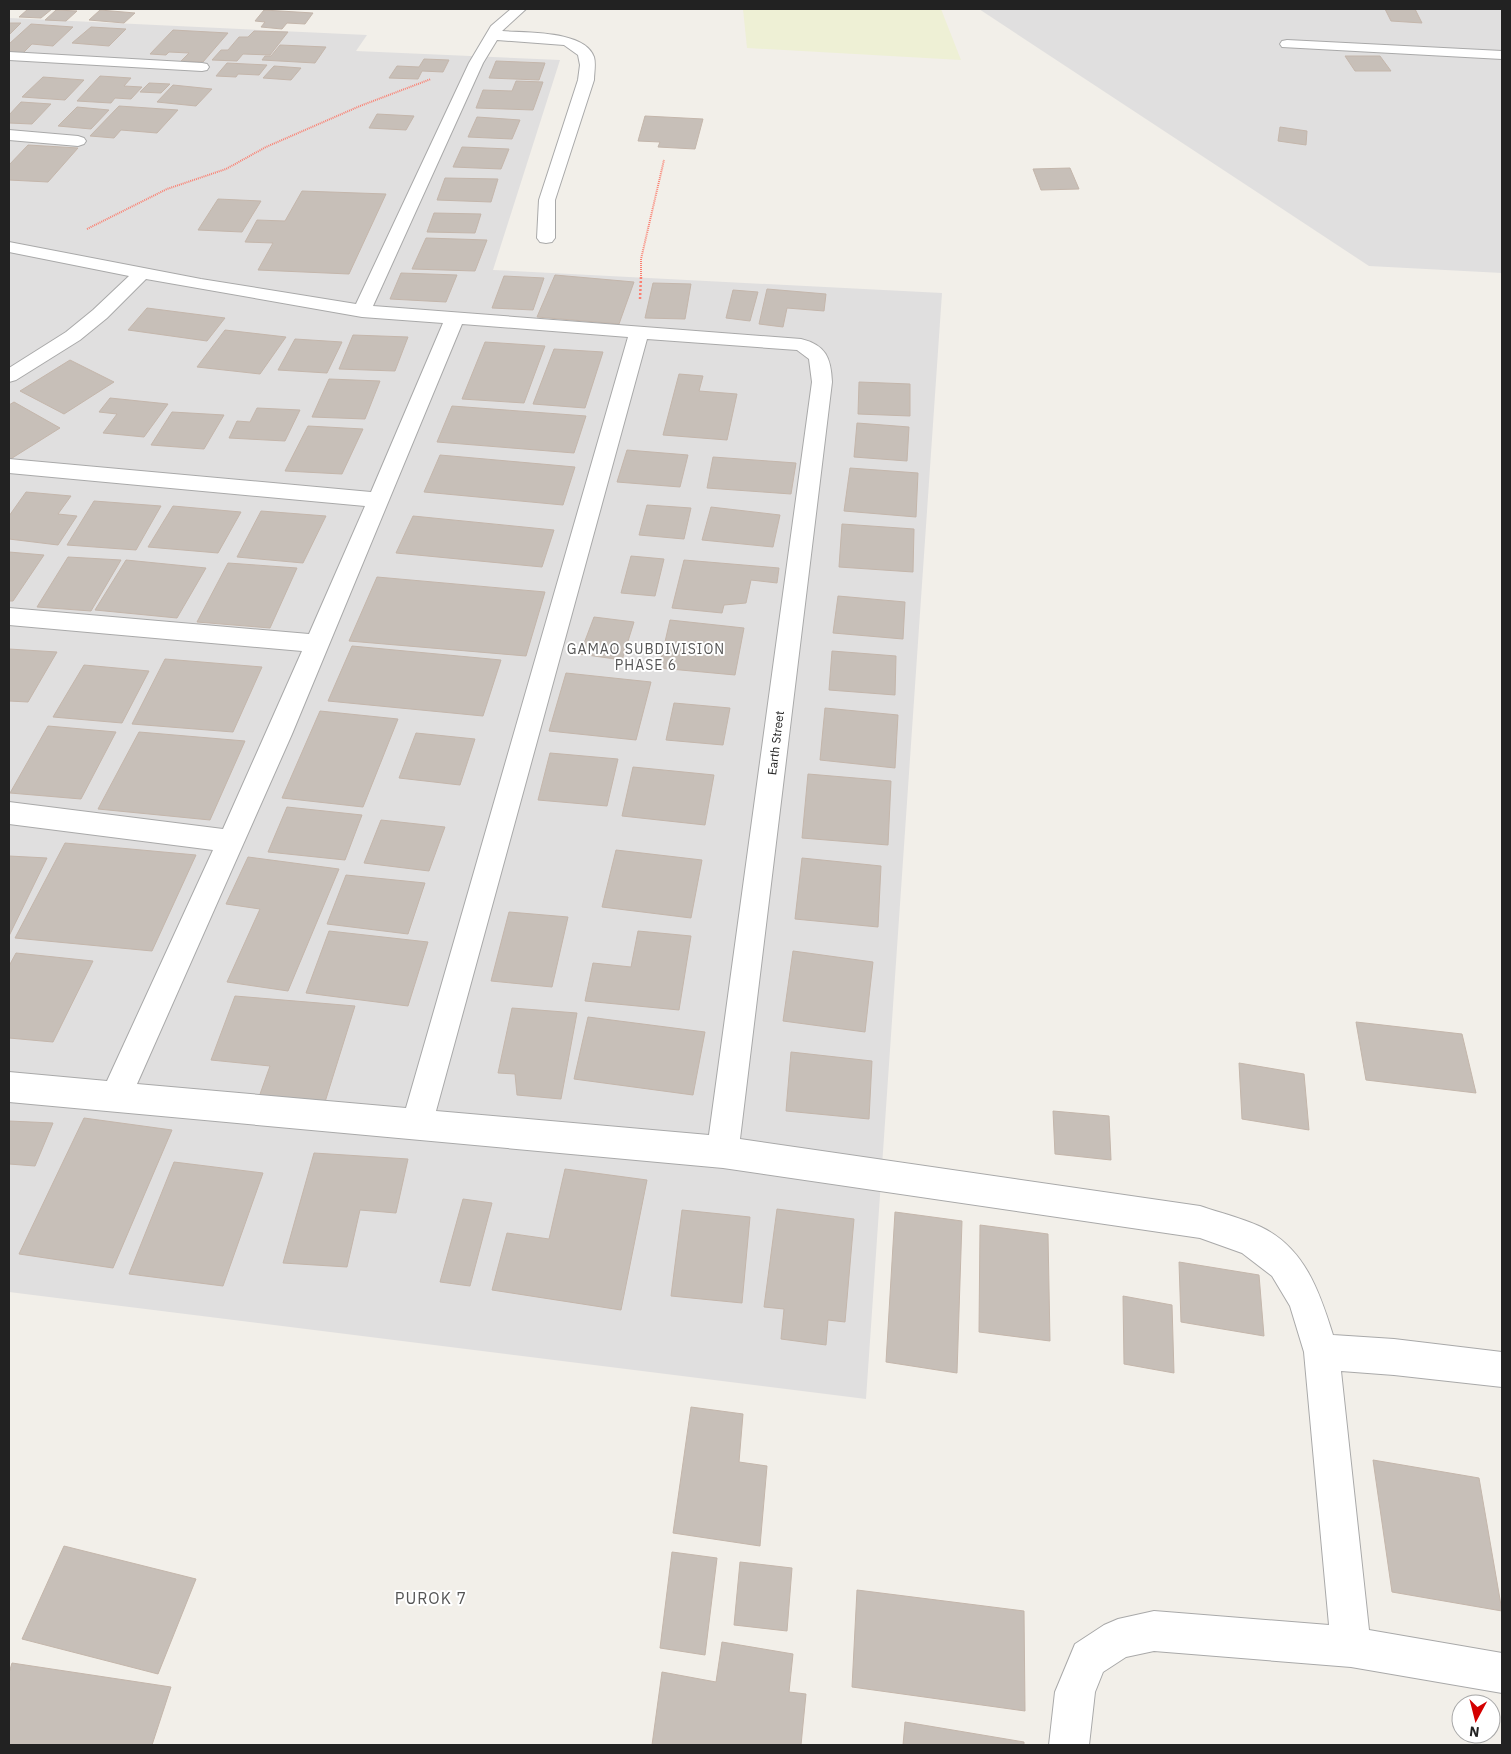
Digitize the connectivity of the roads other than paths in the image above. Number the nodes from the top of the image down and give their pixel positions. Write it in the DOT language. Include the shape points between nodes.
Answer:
graph roads {
  1 [pos="519,9"];
  2 [pos="492,35"];
  3 [pos="1288,44"];
  4 [pos="9,56"];
  5 [pos="1502,56"];
  6 [pos="33,57"];
  7 [pos="202,67"];
  8 [pos="15,72"];
  9 [pos="9,135"];
  10 [pos="78,141"];
  11 [pos="546,238"];
  12 [pos="9,247"];
  13 [pos="142,273"];
  14 [pos="362,310"];
  15 [pos="455,318"];
  16 [pos="639,332"];
  17 [pos="9,376"];
  18 [pos="9,466"];
  19 [pos="378,500"];
  20 [pos="9,616"];
  21 [pos="317,644"];
  22 [pos="9,813"];
  23 [pos="230,841"];
  24 [pos="9,1087"];
  25 [pos="116,1095"];
  26 [pos="417,1123"];
  27 [pos="723,1152"];
  28 [pos="1321,1352"];
  29 [pos="1502,1369"];
  30 [pos="1351,1647"];
  31 [pos="1502,1672"];
  32 [pos="1069,1745"];
  1 -- 2 [label="street"];
  2 -- 11 [label="street" via="566,41 585,51 589,60 586,80 547,200"];
  2 -- 14 [label="street"];
  3 -- 5 [label="street"];
  4 -- 6 [label="street"];
  6 -- 7 [label="street"];
  6 -- 8 [label="street"];
  9 -- 10 [label="street"];
  12 -- 13 [label="street"];
  13 -- 14 [label="street"];
  13 -- 17 [label="street" via="73,336"];
  14 -- 15 [label="street"];
  15 -- 16 [label="street"];
  15 -- 19 [label="street"];
  16 -- 26 [label="street"];
  16 -- 27 [label="street, Earth Street" via="801,345 816,352 821,364 822,382"];
  18 -- 19 [label="street"];
  19 -- 21 [label="street"];
  20 -- 21 [label="street"];
  21 -- 23 [label="street"];
  22 -- 23 [label="street"];
  23 -- 25 [label="street"];
  24 -- 25 [label="street"];
  25 -- 26 [label="street"];
  26 -- 27 [label="street"];
  27 -- 28 [label="street" via="1200,1222 1252,1240 1284,1264 1305,1298"];
  28 -- 29 [label="street"];
  28 -- 30 [label="street"];
  30 -- 31 [label="street"];
  30 -- 32 [label="street" via="1154,1630 1118,1639 1089,1658 1075,1692"];
}
